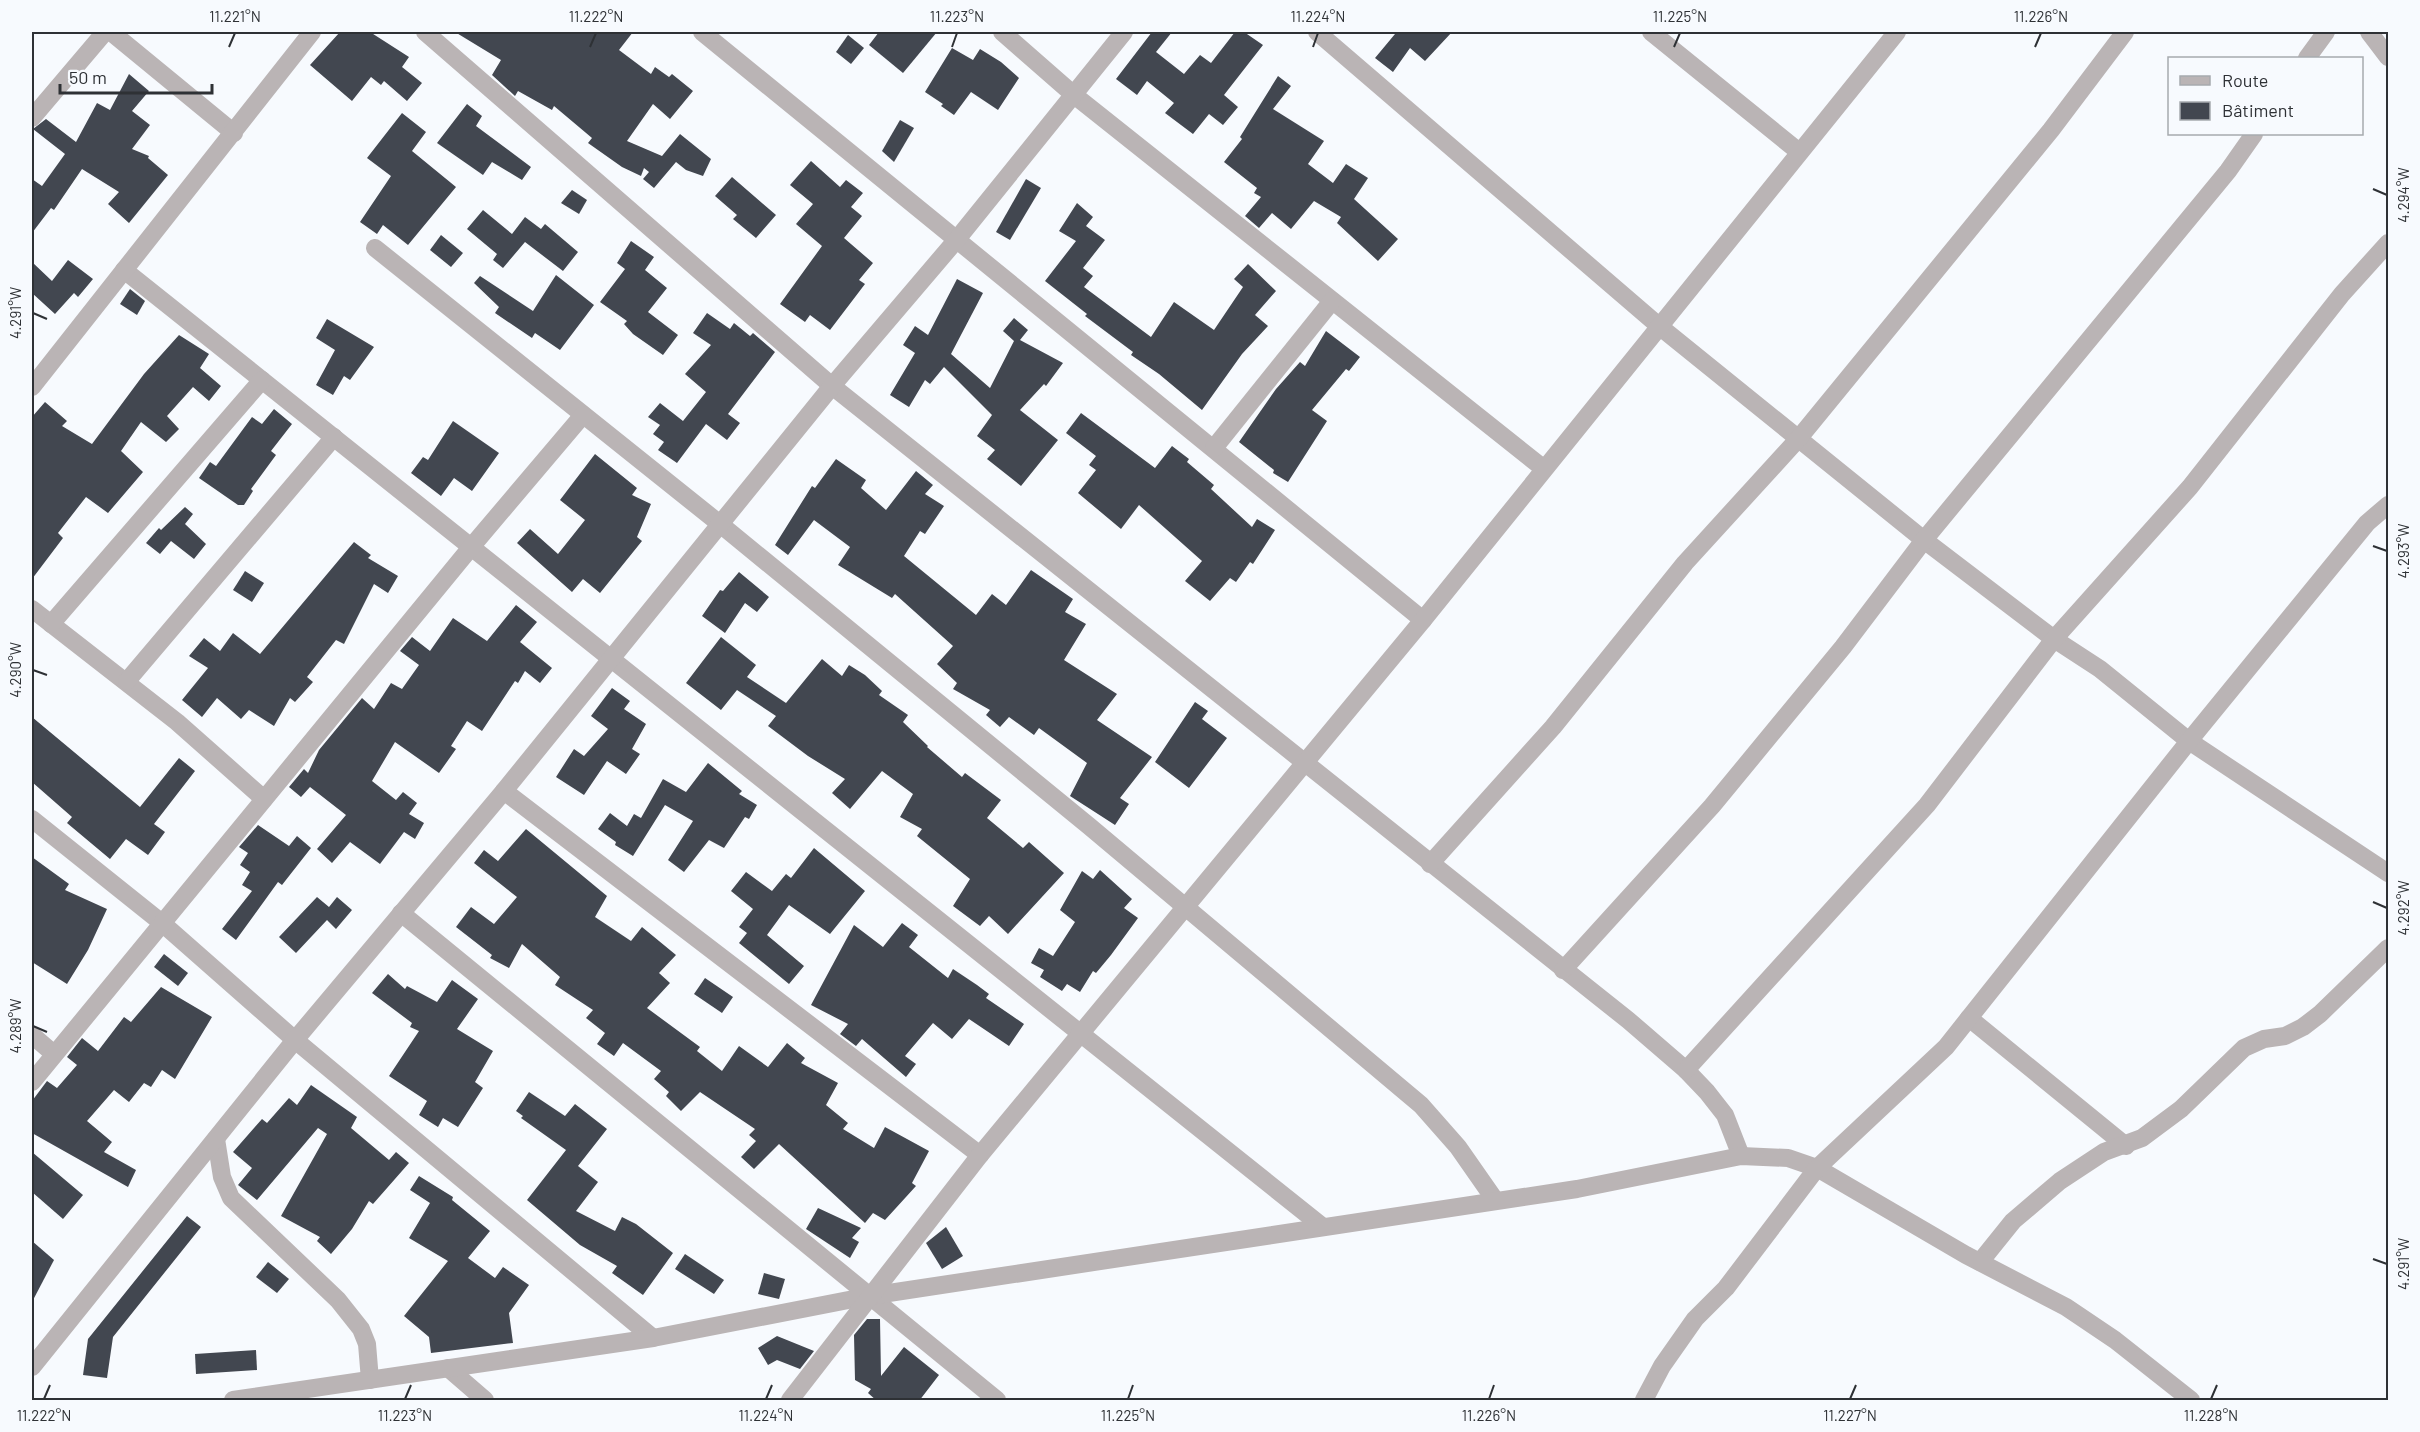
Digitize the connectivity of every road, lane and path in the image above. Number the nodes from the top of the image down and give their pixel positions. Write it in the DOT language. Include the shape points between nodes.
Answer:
graph roads {
  1 [pos="105,32"];
  2 [pos="111,32"];
  3 [pos="312,32"];
  4 [pos="425,32"];
  5 [pos="702,32"];
  6 [pos="1002,32"];
  7 [pos="1124,32"];
  8 [pos="1317,32"];
  9 [pos="1651,32"];
  10 [pos="1897,32"];
  11 [pos="2125,32"];
  12 [pos="2325,32"];
  13 [pos="2369,32"];
  14 [pos="2308,57"];
  15 [pos="2388,57"];
  16 [pos="1074,95"];
  17 [pos="32,118"];
  18 [pos="234,133"];
  19 [pos="2253,135"];
  20 [pos="1798,151"];
  21 [pos="958,238"];
  22 [pos="2388,243"];
  23 [pos="375,248"];
  24 [pos="124,270"];
  25 [pos="1332,301"];
  26 [pos="1659,326"];
  27 [pos="262,380"];
  28 [pos="832,386"];
  29 [pos="32,387"];
  30 [pos="583,415"];
  31 [pos="334,437"];
  32 [pos="1799,438"];
  33 [pos="1214,448"];
  34 [pos="1543,468"];
  35 [pos="2388,505"];
  36 [pos="720,524"];
  37 [pos="1924,540"];
  38 [pos="472,546"];
  39 [pos="32,609"];
  40 [pos="1423,620"];
  41 [pos="51,624"];
  42 [pos="2054,639"];
  43 [pos="612,658"];
  44 [pos="127,681"];
  45 [pos="2189,741"];
  46 [pos="1305,763"];
  47 [pos="504,791"];
  48 [pos="264,799"];
  49 [pos="32,819"];
  50 [pos="1430,864"];
  51 [pos="2388,873"];
  52 [pos="1186,907"];
  53 [pos="401,914"];
  54 [pos="162,923"];
  55 [pos="2388,948"];
  56 [pos="1563,970"];
  57 [pos="1969,1018"];
  58 [pos="1080,1034"];
  59 [pos="32,1035"];
  60 [pos="295,1041"];
  61 [pos="54,1054"];
  62 [pos="1686,1070"];
  63 [pos="32,1082"];
  64 [pos="216,1139"];
  65 [pos="2126,1146"];
  66 [pos="980,1155"];
  67 [pos="1741,1156"];
  68 [pos="1817,1168"];
  69 [pos="1495,1200"];
  70 [pos="1323,1227"];
  71 [pos="1980,1262"];
  72 [pos="869,1296"];
  73 [pos="653,1338"];
  74 [pos="32,1367"];
  75 [pos="448,1368"];
  76 [pos="370,1380"];
  77 [pos="233,1401"];
  78 [pos="485,1401"];
  79 [pos="790,1401"];
  80 [pos="997,1401"];
  81 [pos="1644,1401"];
  82 [pos="2191,1401"];
  1 -- 17 [label="street"];
  2 -- 18 [label="street"];
  3 -- 18 [label="street"];
  4 -- 28 [label="street"];
  5 -- 21 [label="street"];
  6 -- 16 [label="street"];
  7 -- 16 [label="street"];
  8 -- 26 [label="street"];
  9 -- 20 [label="street"];
  10 -- 20 [label="street"];
  11 -- 32 [label="street" via="2051,130"];
  12 -- 14 [label="street"];
  13 -- 15 [label="street"];
  16 -- 21 [label="street"];
  16 -- 25 [label="street"];
  18 -- 24 [label="street"];
  19 -- 37 [label="street" via="2228,171"];
  20 -- 26 [label="street"];
  21 -- 28 [label="street"];
  21 -- 33 [label="street"];
  22 -- 42 [label="street" via="2342,294 2190,487"];
  23 -- 30 [label="street"];
  24 -- 27 [label="street"];
  24 -- 29 [label="street"];
  25 -- 33 [label="street"];
  25 -- 34 [label="street"];
  26 -- 32 [label="street"];
  26 -- 34 [label="street"];
  27 -- 31 [label="street"];
  27 -- 41 [label="street"];
  28 -- 36 [label="street"];
  28 -- 46 [label="street"];
  30 -- 36 [label="street"];
  30 -- 38 [label="street"];
  31 -- 38 [label="street"];
  31 -- 44 [label="street"];
  32 -- 37 [label="street"];
  32 -- 50 [label="street" via="1684,563 1553,727"];
  33 -- 40 [label="street"];
  34 -- 40 [label="street"];
  35 -- 45 [label="street" via="2367,524"];
  36 -- 43 [label="street"];
  36 -- 52 [label="street"];
  37 -- 42 [label="street"];
  37 -- 56 [label="street" via="1844,647 1712,806"];
  38 -- 43 [label="street"];
  38 -- 48 [label="street"];
  39 -- 41 [label="street"];
  40 -- 46 [label="street"];
  41 -- 44 [label="street"];
  42 -- 45 [label="street" via="2100,669"];
  42 -- 62 [label="street" via="1927,805"];
  43 -- 47 [label="street"];
  43 -- 58 [label="street"];
  44 -- 48 [label="street"];
  45 -- 51 [label="street"];
  45 -- 57 [label="street"];
  46 -- 50 [label="street"];
  46 -- 52 [label="street"];
  47 -- 53 [label="street"];
  47 -- 66 [label="street"];
  48 -- 54 [label="street"];
  49 -- 54 [label="street"];
  50 -- 56 [label="street"];
  52 -- 58 [label="street"];
  52 -- 69 [label="street" via="1421,1105"];
  53 -- 60 [label="street"];
  53 -- 72 [label="street"];
  54 -- 60 [label="street"];
  54 -- 61 [label="street"];
  55 -- 65 [label="street" via="2320,1014 2285,1036 2264,1039 2244,1048 2181,1109"];
  56 -- 62 [label="street"];
  57 -- 65 [label="street"];
  57 -- 68 [label="street" via="1946,1047"];
  58 -- 66 [label="street"];
  58 -- 70 [label="street"];
  59 -- 61 [label="street"];
  60 -- 64 [label="street"];
  60 -- 73 [label="street"];
  61 -- 63 [label="street"];
  62 -- 67 [label="street" via="1725,1115"];
  64 -- 74 [label="street"];
  64 -- 76 [label="street" via="222,1177 231,1198 338,1300 361,1329 367,1344"];
  65 -- 71 [label="street" via="2104,1152 2060,1180 2013,1221"];
  66 -- 72 [label="street"];
  67 -- 68 [label="street" via="1788,1158"];
  67 -- 69 [label="street" via="1578,1189"];
  68 -- 71 [label="street"];
  68 -- 81 [label="street" via="1726,1288 1695,1319 1662,1366"];
  69 -- 70 [label="street"];
  70 -- 72 [label="street"];
  71 -- 82 [label="street" via="2067,1307"];
  72 -- 73 [label="street"];
  72 -- 79 [label="street"];
  72 -- 80 [label="street"];
  73 -- 75 [label="street"];
  75 -- 76 [label="street"];
  75 -- 78 [label="street"];
  76 -- 77 [label="street"];
}
